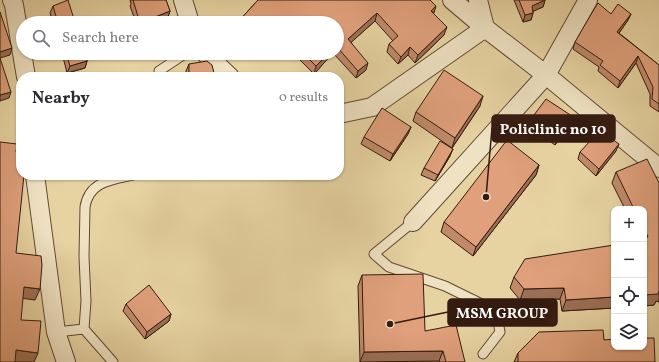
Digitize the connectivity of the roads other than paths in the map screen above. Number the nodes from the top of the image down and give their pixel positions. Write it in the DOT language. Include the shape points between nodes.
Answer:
graph roads {
  1 [pos="12,0"];
  2 [pos="182,0"];
  3 [pos="452,0"];
  4 [pos="478,0"];
  5 [pos="588,0"];
  6 [pos="188,16"];
  7 [pos="16,17"];
  8 [pos="485,28"];
  9 [pos="23,60"];
  10 [pos="176,60"];
  11 [pos="212,60"];
  12 [pos="159,71"];
  13 [pos="25,72"];
  14 [pos="225,72"];
  15 [pos="546,75"];
  16 [pos="344,113"];
  17 [pos="659,168"];
  18 [pos="36,180"];
  19 [pos="112,180"];
  20 [pos="413,222"];
  21 [pos="84,329"];
  22 [pos="56,332"];
  23 [pos="483,354"];
  24 [pos="66,362"];
  25 [pos="113,362"];
  1 -- 7 [label="street"];
  2 -- 6 [label="street"];
  3 -- 8 [label="street"];
  4 -- 8 [label="street"];
  5 -- 15 [label="street"];
  8 -- 15 [label="street"];
  8 -- 16 [label="street" via="372,107"];
  9 -- 13 [label="street"];
  10 -- 12 [label="lane"];
  11 -- 14 [label="street"];
  15 -- 17 [label="street"];
  15 -- 20 [label="street"];
  18 -- 22 [label="street"];
  19 -- 21 [label="lane" via="99,184 92,191 85,207"];
  20 -- 23 [label="lane" via="374,254 389,267 445,286 496,311 500,332"];
  21 -- 22 [label="lane"];
  21 -- 25 [label="lane"];
  22 -- 24 [label="street"];
}
